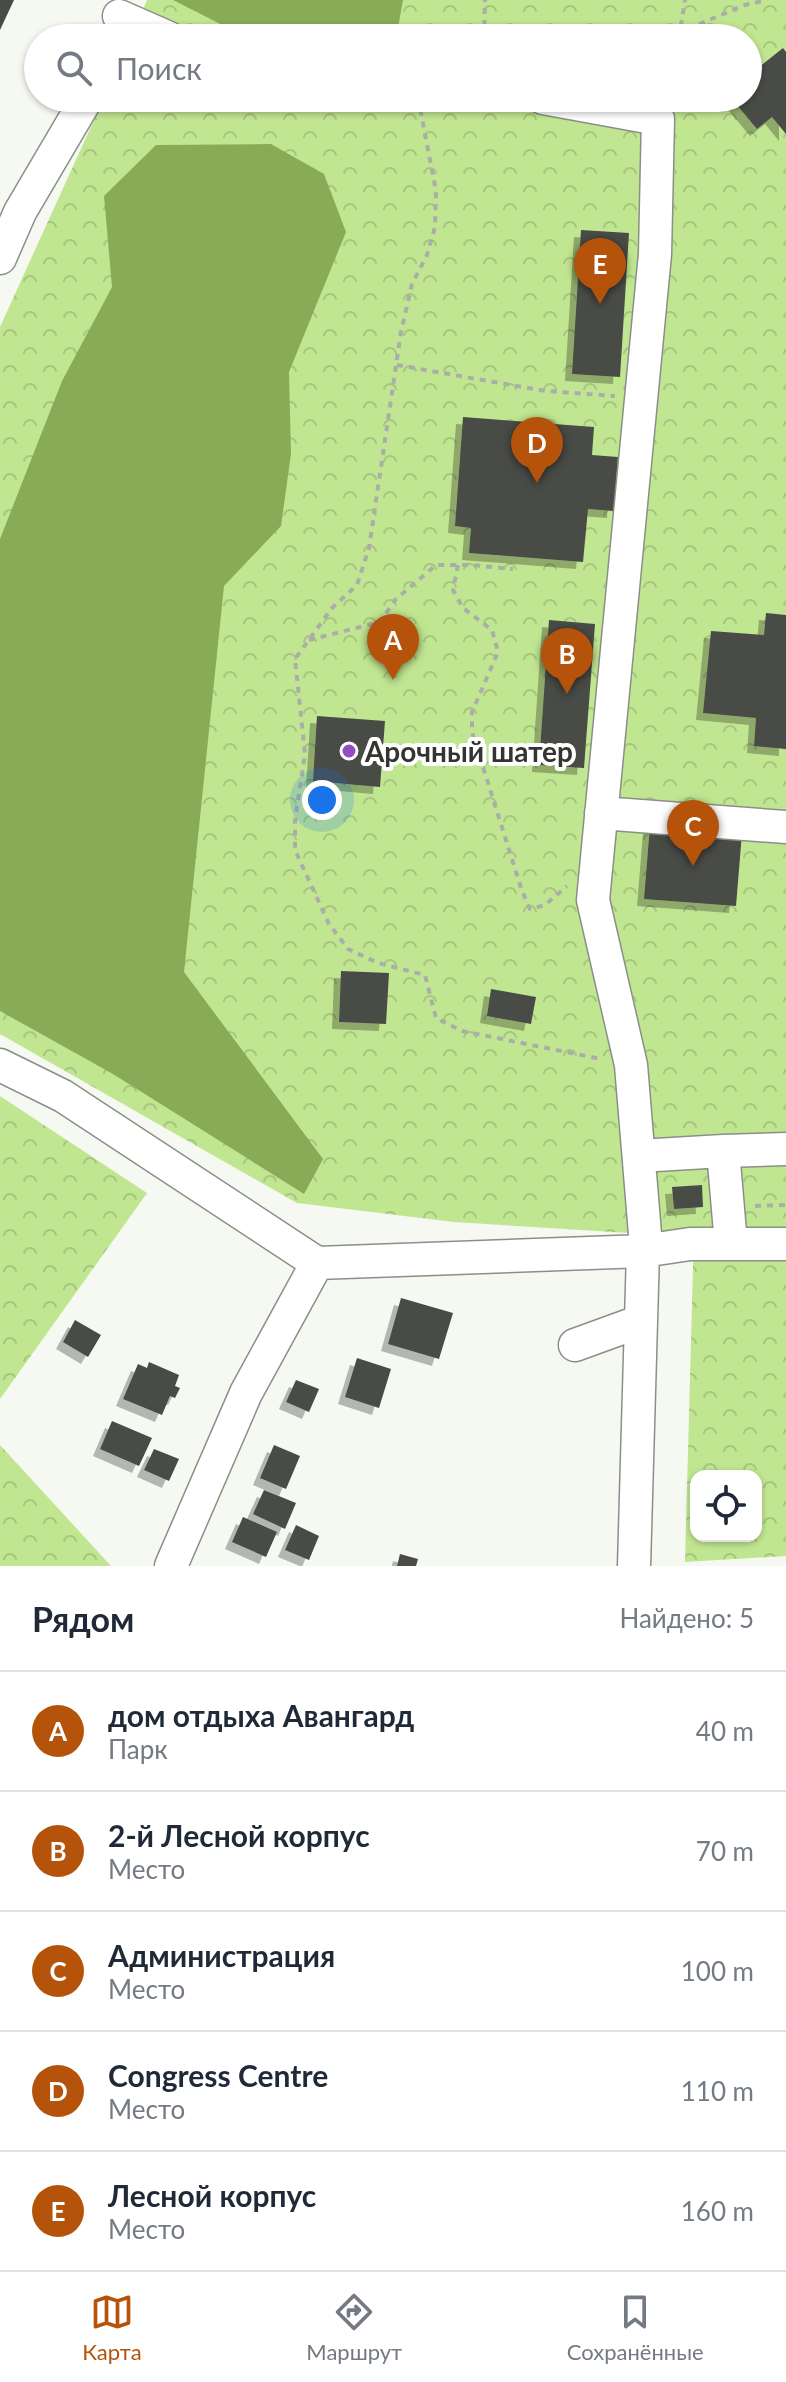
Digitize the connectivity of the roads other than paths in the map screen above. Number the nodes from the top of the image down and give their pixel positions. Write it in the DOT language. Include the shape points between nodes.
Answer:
graph roads {
  1 [pos="79,112"];
  2 [pos="620,112"];
  3 [pos="0,258"];
  4 [pos="601,813"];
  5 [pos="786,827"];
  6 [pos="0,1065"];
  7 [pos="786,1149"];
  8 [pos="723,1151"];
  9 [pos="639,1156"];
  10 [pos="731,1244"];
  11 [pos="786,1244"];
  12 [pos="643,1251"];
  13 [pos="317,1263"];
  14 [pos="641,1321"];
  15 [pos="575,1345"];
  16 [pos="171,1566"];
  17 [pos="634,1566"];
  1 -- 3 [label="street" via="20,212"];
  2 -- 4 [label="street" via="658,119 655,254"];
  4 -- 5 [label="street"];
  4 -- 9 [label="street" via="593,900 631,1065"];
  6 -- 13 [label="street" via="63,1096"];
  7 -- 8 [label="street"];
  8 -- 9 [label="street"];
  8 -- 10 [label="street"];
  9 -- 12 [label="street"];
  10 -- 11 [label="street"];
  10 -- 12 [label="street"];
  12 -- 13 [label="street"];
  12 -- 14 [label="street"];
  13 -- 16 [label="street" via="246,1393"];
  14 -- 15 [label="street"];
  14 -- 17 [label="street"];
}
